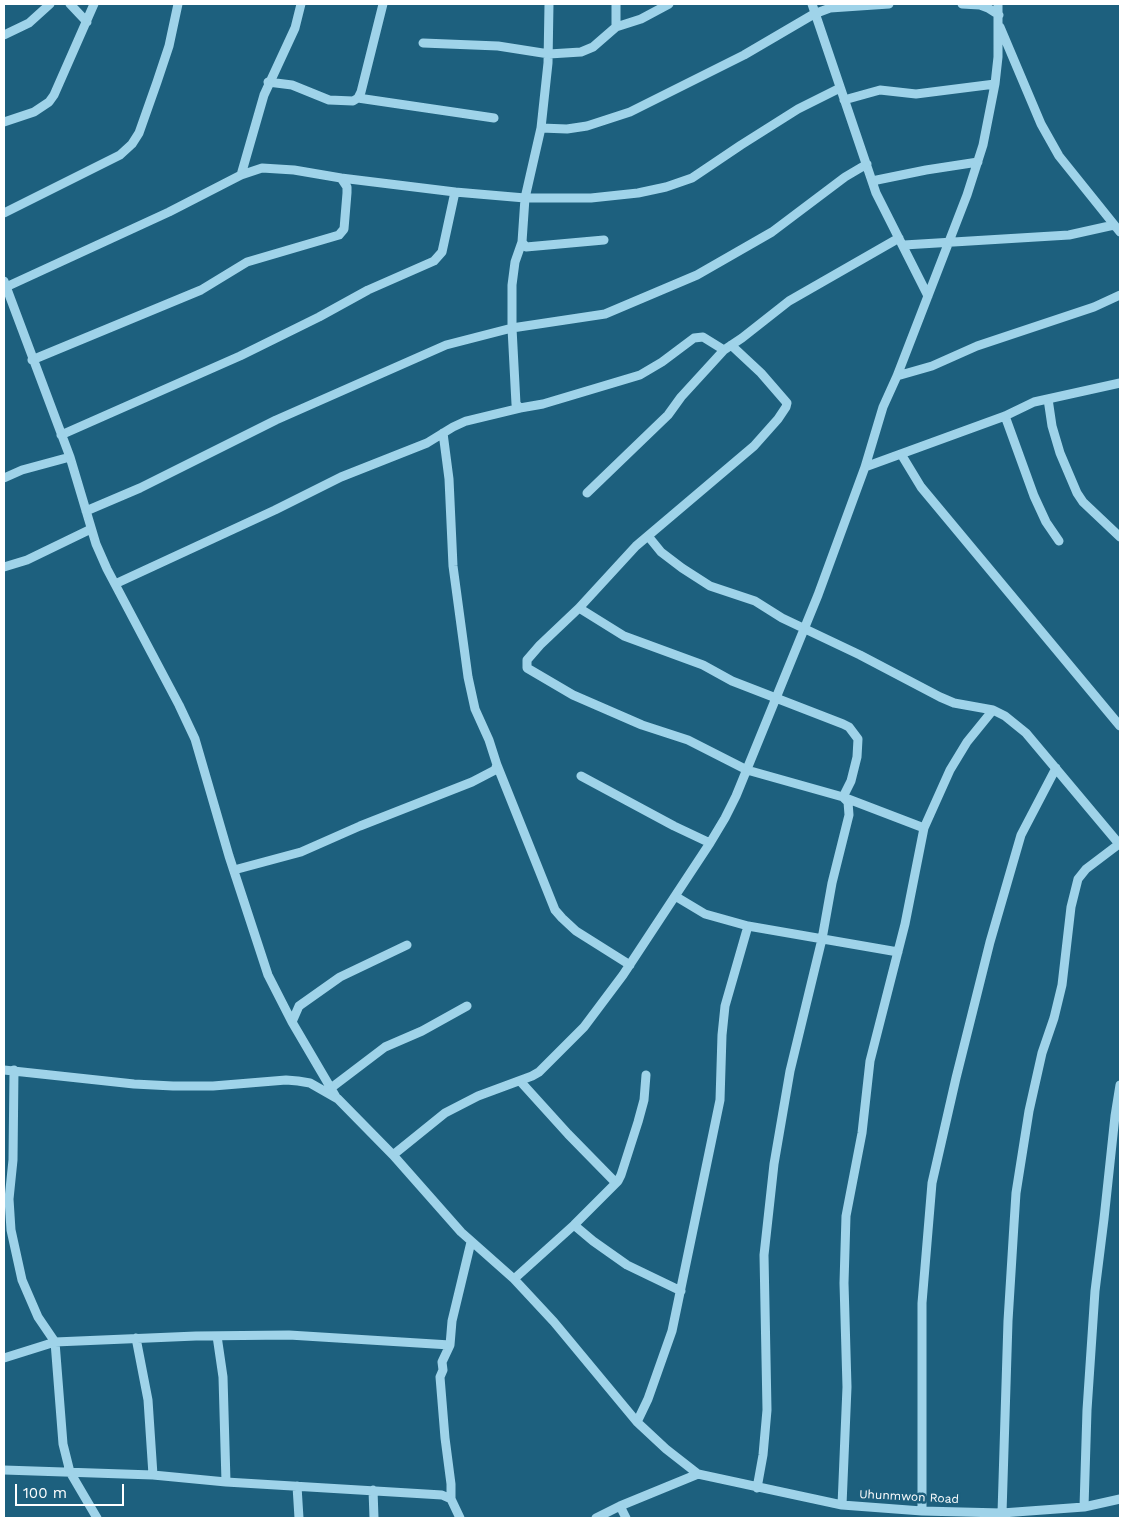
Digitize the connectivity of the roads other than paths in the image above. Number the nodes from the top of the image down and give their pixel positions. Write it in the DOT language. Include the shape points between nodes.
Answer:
graph roads {
  1 [pos="50,4"];
  2 [pos="70,4"];
  3 [pos="94,4"];
  4 [pos="178,4"];
  5 [pos="300,4"];
  6 [pos="383,4"];
  7 [pos="549,4"];
  8 [pos="616,4"];
  9 [pos="670,4"];
  10 [pos="812,4"];
  11 [pos="889,4"];
  12 [pos="962,4"];
  13 [pos="998,4"];
  14 [pos="814,14"];
  15 [pos="999,18"];
  16 [pos="86,22"];
  17 [pos="616,27"];
  18 [pos="4,34"];
  19 [pos="423,43"];
  20 [pos="549,54"];
  21 [pos="268,82"];
  22 [pos="995,84"];
  23 [pos="840,88"];
  24 [pos="358,98"];
  25 [pos="844,100"];
  26 [pos="494,118"];
  27 [pos="4,122"];
  28 [pos="541,128"];
  29 [pos="978,162"];
  30 [pos="867,164"];
  31 [pos="241,175"];
  32 [pos="341,178"];
  33 [pos="872,181"];
  34 [pos="454,192"];
  35 [pos="525,198"];
  36 [pos="4,214"];
  37 [pos="1114,224"];
  38 [pos="1120,232"];
  39 [pos="604,240"];
  40 [pos="522,242"];
  41 [pos="901,242"];
  42 [pos="948,243"];
  43 [pos="5,284"];
  44 [pos="1120,295"];
  45 [pos="928,296"];
  46 [pos="512,328"];
  47 [pos="728,347"];
  48 [pos="32,360"];
  49 [pos="897,376"];
  50 [pos="1120,382"];
  51 [pos="1048,398"];
  52 [pos="520,408"];
  53 [pos="1006,416"];
  54 [pos="443,433"];
  55 [pos="61,436"];
  56 [pos="901,454"];
  57 [pos="70,457"];
  58 [pos="865,467"];
  59 [pos="4,478"];
  60 [pos="587,493"];
  61 [pos="86,510"];
  62 [pos="91,529"];
  63 [pos="648,536"];
  64 [pos="1120,538"];
  65 [pos="1059,540"];
  66 [pos="4,567"];
  67 [pos="115,584"];
  68 [pos="578,608"];
  69 [pos="804,628"];
  70 [pos="776,698"];
  71 [pos="993,710"];
  72 [pos="1120,726"];
  73 [pos="497,765"];
  74 [pos="1056,768"];
  75 [pos="747,770"];
  76 [pos="581,776"];
  77 [pos="843,797"];
  78 [pos="924,828"];
  79 [pos="710,843"];
  80 [pos="1120,844"];
  81 [pos="234,870"];
  82 [pos="675,896"];
  83 [pos="748,926"];
  84 [pos="822,939"];
  85 [pos="407,945"];
  86 [pos="898,952"];
  87 [pos="630,965"];
  88 [pos="467,1006"];
  89 [pos="292,1022"];
  90 [pos="4,1070"];
  91 [pos="14,1070"];
  92 [pos="646,1076"];
  93 [pos="520,1081"];
  94 [pos="1120,1085"];
  95 [pos="331,1088"];
  96 [pos="338,1099"];
  97 [pos="393,1156"];
  98 [pos="616,1183"];
  99 [pos="574,1225"];
  100 [pos="471,1242"];
  101 [pos="514,1279"];
  102 [pos="681,1291"];
  103 [pos="217,1336"];
  104 [pos="136,1338"];
  105 [pos="54,1342"];
  106 [pos="450,1345"];
  107 [pos="4,1358"];
  108 [pos="637,1422"];
  109 [pos="4,1470"];
  110 [pos="70,1472"];
  111 [pos="698,1474"];
  112 [pos="153,1475"];
  113 [pos="226,1482"];
  114 [pos="297,1486"];
  115 [pos="757,1488"];
  116 [pos="373,1490"];
  117 [pos="450,1499"];
  118 [pos="1120,1499"];
  119 [pos="842,1505"];
  120 [pos="620,1506"];
  121 [pos="1084,1507"];
  122 [pos="922,1511"];
  123 [pos="1002,1513"];
  124 [pos="959,1515"];
  125 [pos="97,1518"];
  126 [pos="299,1518"];
  127 [pos="374,1518"];
  128 [pos="460,1518"];
  129 [pos="596,1518"];
  130 [pos="626,1518"];
  1 -- 18 [label="street" via="29,23"];
  2 -- 16 [label="street"];
  3 -- 16 [label="street"];
  4 -- 36 [label="street" via="157,82 132,144 120,155"];
  5 -- 21 [label="street" via="295,28"];
  6 -- 24 [label="street"];
  7 -- 20 [label="street"];
  8 -- 17 [label="street"];
  9 -- 17 [label="street"];
  10 -- 14 [label="street"];
  11 -- 14 [label="street" via="830,8"];
  12 -- 15 [label="street" via="988,8"];
  13 -- 15 [label="street"];
  14 -- 23 [label="street"];
  14 -- 28 [label="street" via="744,55 630,112 587,126"];
  15 -- 22 [label="street"];
  15 -- 37 [label="street" via="1041,124 1059,156"];
  16 -- 27 [label="street" via="54,96 34,112"];
  17 -- 20 [label="street" via="593,47 581,52"];
  19 -- 20 [label="street" via="498,46"];
  20 -- 28 [label="street"];
  21 -- 24 [label="street" via="292,85 329,100 353,101"];
  21 -- 31 [label="street"];
  22 -- 25 [label="street" via="916,94 880,90"];
  22 -- 29 [label="street"];
  23 -- 25 [label="street"];
  23 -- 35 [label="street" via="798,109 692,178 666,188 591,198"];
  24 -- 26 [label="street"];
  25 -- 30 [label="street"];
  28 -- 35 [label="street"];
  29 -- 33 [label="street"];
  29 -- 42 [label="street"];
  30 -- 33 [label="street"];
  30 -- 46 [label="street" via="772,232 696,275 605,314"];
  31 -- 32 [label="street" via="271,168"];
  31 -- 43 [label="street" via="169,212"];
  32 -- 34 [label="street"];
  32 -- 48 [label="street" via="347,193 344,228 339,235 247,262 201,290"];
  33 -- 41 [label="street"];
  34 -- 35 [label="street"];
  34 -- 55 [label="street" via="442,252 434,261 368,290 240,356"];
  35 -- 40 [label="street"];
  37 -- 38 [label="street"];
  37 -- 42 [label="street" via="1069,235"];
  39 -- 40 [label="street" via="526,247"];
  40 -- 46 [label="street" via="513,272"];
  41 -- 42 [label="street"];
  41 -- 45 [label="street"];
  41 -- 47 [label="street" via="789,301"];
  42 -- 45 [label="street"];
  43 -- 48 [label="street"];
  44 -- 49 [label="street" via="1094,307 977,346 932,366"];
  45 -- 49 [label="street"];
  46 -- 52 [label="street" via="516,404"];
  46 -- 61 [label="street" via="440,347 276,420 140,488"];
  47 -- 52 [label="street" via="694,338 640,375"];
  47 -- 60 [label="street" via="668,415"];
  47 -- 63 [label="street" via="761,374 787,403 786,407 754,446"];
  48 -- 55 [label="street"];
  49 -- 58 [label="street" via="883,407"];
  50 -- 51 [label="street"];
  51 -- 53 [label="street"];
  51 -- 64 [label="street" via="1052,426 1077,493"];
  52 -- 54 [label="street" via="466,421"];
  53 -- 56 [label="street"];
  53 -- 65 [label="street" via="1034,496"];
  54 -- 67 [label="street" via="424,445 341,477"];
  54 -- 73 [label="street" via="449,479 453,566 468,677 475,709"];
  55 -- 57 [label="street"];
  56 -- 58 [label="street"];
  56 -- 72 [label="street" via="921,487"];
  57 -- 59 [label="street"];
  57 -- 61 [label="street"];
  58 -- 69 [label="street"];
  61 -- 62 [label="street"];
  62 -- 66 [label="street" via="27,560"];
  62 -- 67 [label="street"];
  63 -- 68 [label="street"];
  63 -- 69 [label="street" via="661,552 710,586 756,601"];
  67 -- 81 [label="street" via="195,739"];
  68 -- 70 [label="street" via="624,636 703,665 732,681"];
  68 -- 75 [label="street" via="527,660 527,668 573,695 642,725 688,740"];
  69 -- 70 [label="street"];
  69 -- 71 [label="street" via="940,697"];
  70 -- 75 [label="street"];
  70 -- 77 [label="street" via="849,727 858,739 851,781"];
  71 -- 74 [label="street" via="1026,733"];
  71 -- 78 [label="street" via="950,770"];
  73 -- 81 [label="street" via="495,770 472,782 310,848"];
  73 -- 87 [label="street" via="556,910 576,931"];
  74 -- 80 [label="street"];
  74 -- 122 [label="street" via="1021,835 990,942 932,1184 922,1303"];
  75 -- 77 [label="street"];
  75 -- 79 [label="street"];
  76 -- 79 [label="street"];
  77 -- 78 [label="street"];
  77 -- 84 [label="street" via="848,802 848,815"];
  78 -- 86 [label="street"];
  79 -- 82 [label="street"];
  80 -- 123 [label="street" via="1086,869 1078,879 1062,985 1042,1053 1030,1111 1016,1193"];
  81 -- 89 [label="street" via="268,975"];
  82 -- 83 [label="street" via="705,914"];
  82 -- 87 [label="street"];
  83 -- 84 [label="street"];
  83 -- 102 [label="street" via="725,1006 720,1100"];
  84 -- 86 [label="street"];
  84 -- 115 [label="street" via="790,1071 768,1212 764,1275 767,1410"];
  85 -- 89 [label="street" via="340,977 299,1006"];
  86 -- 119 [label="street" via="870,1062 862,1133 846,1216 847,1387"];
  87 -- 93 [label="street" via="584,1027 539,1072"];
  88 -- 95 [label="street" via="385,1047"];
  89 -- 95 [label="street"];
  90 -- 91 [label="street"];
  91 -- 96 [label="street" via="46,1076 173,1086 298,1080"];
  91 -- 105 [label="street" via="9,1199 11,1230 22,1280"];
  92 -- 98 [label="street" via="638,1122 622,1175"];
  93 -- 97 [label="street" via="478,1096 445,1113"];
  93 -- 98 [label="street"];
  94 -- 121 [label="street" via="1095,1291"];
  95 -- 96 [label="street"];
  96 -- 97 [label="street"];
  97 -- 100 [label="street"];
  98 -- 99 [label="street"];
  99 -- 101 [label="street"];
  99 -- 102 [label="street" via="627,1265"];
  100 -- 101 [label="street"];
  100 -- 106 [label="street" via="452,1321"];
  101 -- 108 [label="street"];
  102 -- 108 [label="street" via="672,1331"];
  103 -- 104 [label="street"];
  103 -- 106 [label="street" via="289,1335"];
  103 -- 113 [label="street" via="224,1377"];
  104 -- 105 [label="street"];
  104 -- 112 [label="street" via="148,1400"];
  105 -- 107 [label="street"];
  105 -- 110 [label="street" via="63,1444"];
  106 -- 117 [label="street" via="442,1362 440,1377"];
  108 -- 111 [label="street"];
  109 -- 110 [label="street"];
  110 -- 112 [label="street"];
  110 -- 125 [label="street"];
  111 -- 115 [label="street, Uhunmwon Road"];
  111 -- 120 [label="street"];
  112 -- 113 [label="street"];
  113 -- 114 [label="street"];
  114 -- 116 [label="street"];
  114 -- 126 [label="street"];
  115 -- 119 [label="street, Uhunmwon Road"];
  116 -- 117 [label="street" via="442,1495"];
  116 -- 127 [label="street"];
  117 -- 128 [label="street"];
  118 -- 121 [label="street, Uhunmwon Road"];
  119 -- 122 [label="street, Uhunmwon Road"];
  120 -- 129 [label="street"];
  120 -- 130 [label="street"];
  121 -- 123 [label="street, Uhunmwon Road"];
  122 -- 124 [label="street, Uhunmwon Road"];
  123 -- 124 [label="street, Uhunmwon Road"];
}
